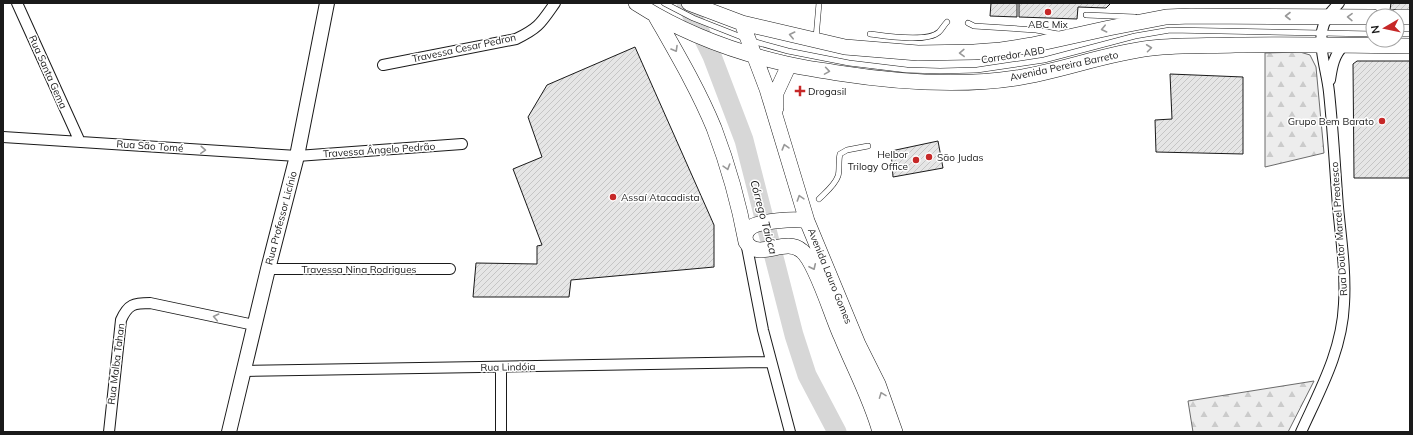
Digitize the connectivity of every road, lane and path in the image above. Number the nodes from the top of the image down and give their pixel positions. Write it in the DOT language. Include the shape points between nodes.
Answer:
graph roads {
  1 [pos="17,3"];
  2 [pos="327,3"];
  3 [pos="555,3"];
  4 [pos="636,3"];
  5 [pos="664,3"];
  6 [pos="689,3"];
  7 [pos="819,3"];
  8 [pos="1339,3"];
  9 [pos="655,15"];
  10 [pos="1086,15"];
  11 [pos="1327,16"];
  12 [pos="1166,17"];
  13 [pos="1365,17"];
  14 [pos="714,20"];
  15 [pos="947,22"];
  16 [pos="742,23"];
  17 [pos="968,23"];
  18 [pos="870,34"];
  19 [pos="1365,35"];
  20 [pos="1071,37"];
  21 [pos="748,39"];
  22 [pos="1322,39"];
  23 [pos="816,41"];
  24 [pos="1344,44"];
  25 [pos="1410,46"];
  26 [pos="754,56"];
  27 [pos="383,65"];
  28 [pos="789,65"];
  29 [pos="1329,90"];
  30 [pos="776,115"];
  31 [pos="3,138"];
  32 [pos="80,142"];
  33 [pos="462,144"];
  34 [pos="868,146"];
  35 [pos="297,156"];
  36 [pos="819,199"];
  37 [pos="807,221"];
  38 [pos="745,239"];
  39 [pos="762,250"];
  40 [pos="268,269"];
  41 [pos="450,269"];
  42 [pos="754,283"];
  43 [pos="254,325"];
  44 [pos="771,362"];
  45 [pos="501,367"];
  46 [pos="244,371"];
  47 [pos="108,432"];
  48 [pos="229,432"];
  49 [pos="500,432"];
  50 [pos="790,432"];
  51 [pos="880,432"];
  52 [pos="895,432"];
  53 [pos="1301,432"];
  1 -- 32 [label="street, Rua Santa Gema"];
  2 -- 35 [label="main road, Rua Professor Licínio"];
  3 -- 27 [label="street, Travessa Cesar Pedron" via="541,23 531,32 516,39"];
  4 -- 9 [label="main road, Avenida Pereira Barreto"];
  5 -- 14 [label="lane, Corredor ABD"];
  6 -- 14 [label="main road"];
  7 -- 23 [label="lane"];
  8 -- 11 [label="street"];
  9 -- 26 [label="main road, Avenida Pereira Barreto" via="690,32"];
  9 -- 38 [label="main road, one-way" via="687,70 714,128"];
  10 -- 12 [label="lane"];
  11 -- 12 [label="main road, one-way"];
  13 -- 11 [label="main road, one-way"];
  11 -- 22 [label="street, Rua Doutor Marcel Preotesco"];
  12 -- 20 [label="main road, one-way"];
  14 -- 16 [label="main road"];
  14 -- 21 [label="lane, Corredor ABD"];
  15 -- 18 [label="lane" via="938,33 929,37 904,38"];
  16 -- 21 [label="main road, Avenida Lauro Gomes"];
  23 -- 16 [label="main road, one-way"];
  17 -- 20 [label="lane" via="974,26 1036,30"];
  19 -- 22 [label="lane, Corredor ABD"];
  20 -- 23 [label="main road, one-way" via="1002,50 941,54 845,47"];
  21 -- 22 [label="lane, Corredor ABD" via="788,51 849,63 940,71 977,70 1044,60 1136,36 1170,30"];
  21 -- 26 [label="main road, Avenida Lauro Gomes"];
  22 -- 24 [label="main road, Avenida Pereira Barreto"];
  28 -- 22 [label="main road, Avenida Pereira Barreto, one-way" via="883,79 949,83 1016,78 1152,48"];
  22 -- 29 [label="street, Rua Doutor Marcel Preotesco"];
  24 -- 25 [label="main road, Avenida Pereira Barreto"];
  24 -- 29 [label="street, Rua Doutor Marcel Preotesco" via="1334,61"];
  26 -- 28 [label="main road, Avenida Pereira Barreto"];
  26 -- 30 [label="main road, Avenida Lauro Gomes"];
  28 -- 30 [label="main road, Avenida Lauro Gomes" via="776,94"];
  29 -- 53 [label="street, Rua Doutor Marcel Preotesco" via="1344,273 1344,305 1340,338 1332,364"];
  37 -- 30 [label="main road, Avenida Lauro Gomes, one-way"];
  31 -- 32 [label="street, Rua São Tomé"];
  32 -- 35 [label="street, Rua São Tomé, one-way"];
  33 -- 35 [label="street, Travessa Ângelo Pedrão"];
  34 -- 36 [label="lane" via="840,154 838,176"];
  35 -- 40 [label="main road, Rua Professor Licínio"];
  37 -- 38 [label="main road" via="798,219 759,224 749,228"];
  52 -- 37 [label="main road, Avenida Lauro Gomes, one-way" via="878,384 858,344"];
  38 -- 39 [label="main road" via="750,248"];
  38 -- 42 [label="street"];
  39 -- 42 [label="street" via="754,259"];
  39 -- 51 [label="main road, Avenida Lauro Gomes, one-way" via="792,246 801,249 812,264"];
  40 -- 41 [label="street, Travessa Nina Rodrigues"];
  40 -- 43 [label="main road, Rua Professor Licínio"];
  42 -- 44 [label="street"];
  43 -- 46 [label="main road, Rua Professor Licínio"];
  43 -- 47 [label="street, Rua Malba Tahan, one-way" via="150,303 129,306 121,320"];
  44 -- 45 [label="street, Rua Lindóia"];
  44 -- 50 [label="street"];
  45 -- 46 [label="street, Rua Lindóia"];
  45 -- 49 [label="street"];
  46 -- 48 [label="main road, Rua Professor Licínio"];
}
